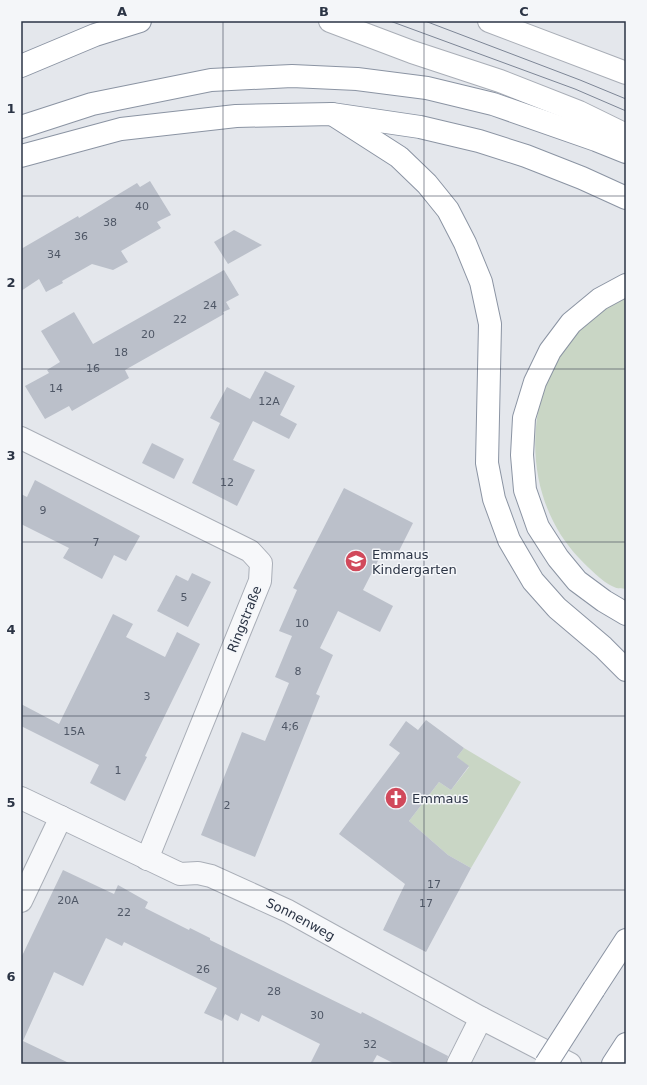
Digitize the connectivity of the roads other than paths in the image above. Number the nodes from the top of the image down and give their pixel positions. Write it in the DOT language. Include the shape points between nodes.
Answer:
graph roads {
  1 [pos="140,21"];
  2 [pos="330,21"];
  3 [pos="489,21"];
  4 [pos="21,66"];
  5 [pos="626,72"];
  6 [pos="332,114"];
  7 [pos="21,127"];
  8 [pos="626,135"];
  9 [pos="626,152"];
  10 [pos="21,156"];
  11 [pos="626,198"];
  12 [pos="626,285"];
  13 [pos="21,438"];
  14 [pos="626,614"];
  15 [pos="626,670"];
  16 [pos="21,798"];
  17 [pos="61,817"];
  18 [pos="147,859"];
  19 [pos="21,901"];
  20 [pos="626,940"];
  21 [pos="481,1018"];
  22 [pos="626,1044"];
  23 [pos="458,1064"];
  24 [pos="546,1064"];
  25 [pos="570,1064"];
  26 [pos="613,1064"];
  1 -- 4 [label="main road"];
  2 -- 8 [label="main road" via="500,81 580,112"];
  3 -- 5 [label="main road"];
  6 -- 10 [label="main road" via="236,116 122,129"];
  6 -- 11 [label="main road" via="420,127 479,141 533,159"];
  6 -- 15 [label="main road" via="399,157 427,184 448,210 481,282 490,324 487,463 494,499 509,540 533,581 557,608"];
  7 -- 9 [label="main road" via="92,104 211,80 292,76 357,79 427,88 493,104"];
  12 -- 14 [label="main road" via="600,299 571,323 550,351 535,382 524,418 522,455 526,490 538,527 558,558 577,581"];
  13 -- 18 [label="street, Ringstraße" via="250,551 261,563 260,580"];
  16 -- 17 [label="street, Sonnenweg"];
  17 -- 18 [label="street, Sonnenweg"];
  17 -- 19 [label="street"];
  18 -- 21 [label="street, Sonnenweg" via="180,874 198,873 211,876 288,911"];
  20 -- 24 [label="main road, bridge"];
  21 -- 23 [label="street"];
  21 -- 25 [label="street, Sonnenweg"];
  22 -- 26 [label="main road"];
}
